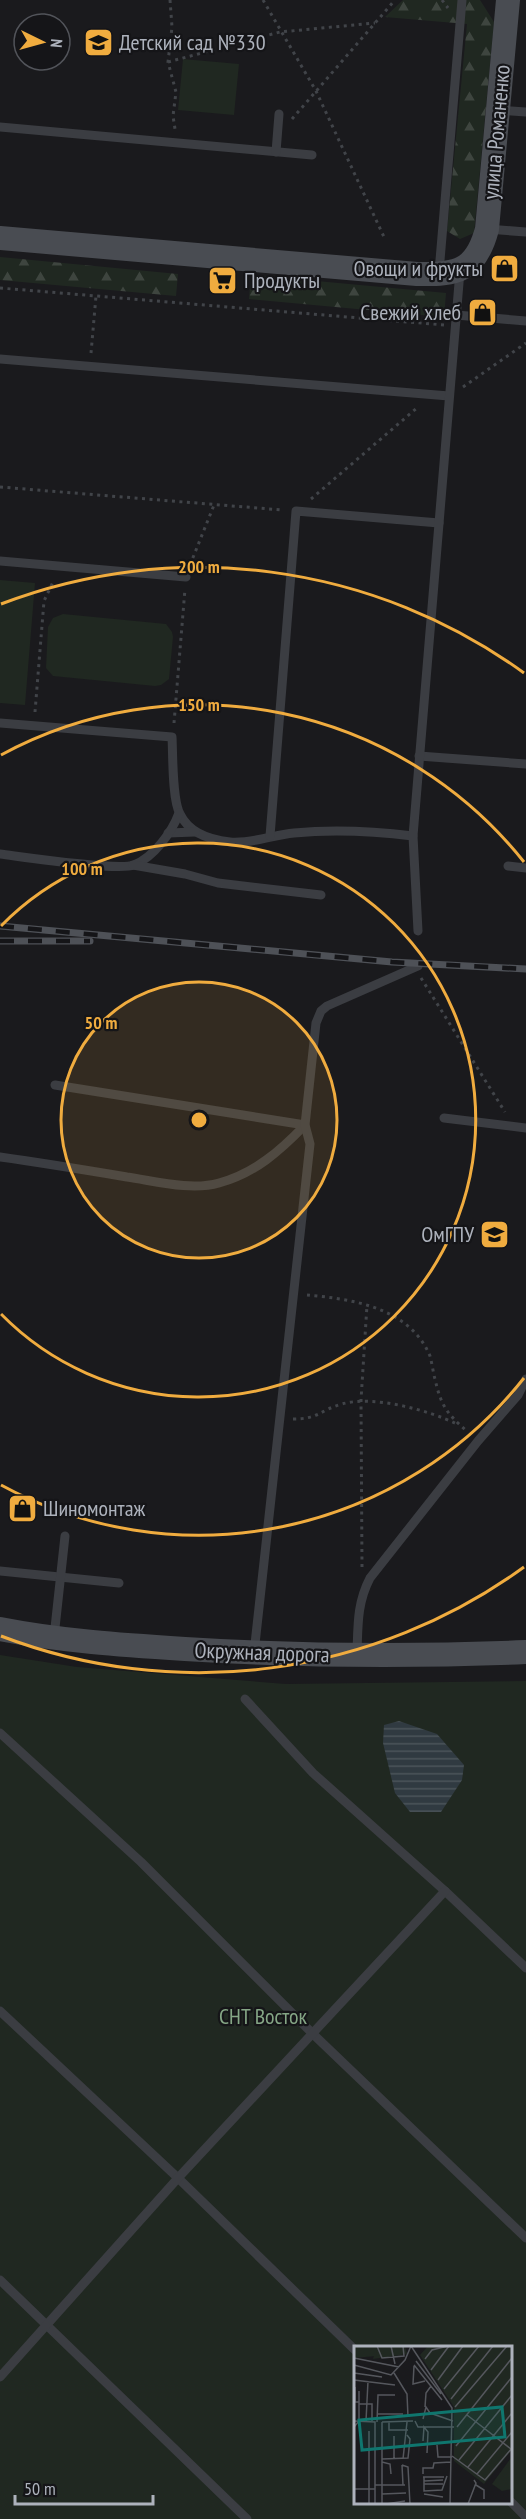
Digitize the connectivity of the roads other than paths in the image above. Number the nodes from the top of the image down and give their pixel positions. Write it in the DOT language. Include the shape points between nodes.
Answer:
graph roads {
  1 [pos="462,0"];
  2 [pos="508,0"];
  3 [pos="498,110"];
  4 [pos="526,112"];
  5 [pos="279,114"];
  6 [pos="0,127"];
  7 [pos="276,152"];
  8 [pos="312,155"];
  9 [pos="487,229"];
  10 [pos="526,232"];
  11 [pos="0,238"];
  12 [pos="457,269"];
  13 [pos="456,315"];
  14 [pos="526,321"];
  15 [pos="0,359"];
  16 [pos="449,396"];
  17 [pos="439,523"];
  18 [pos="0,561"];
  19 [pos="186,577"];
  20 [pos="0,723"];
  21 [pos="419,756"];
  22 [pos="526,764"];
  23 [pos="179,813"];
  24 [pos="195,832"];
  25 [pos="168,833"];
  26 [pos="270,836"];
  27 [pos="413,836"];
  28 [pos="0,854"];
  29 [pos="133,865"];
  30 [pos="508,866"];
  31 [pos="526,868"];
  32 [pos="321,895"];
  33 [pos="418,931"];
  34 [pos="418,966"];
  35 [pos="55,1085"];
  36 [pos="444,1118"];
  37 [pos="305,1125"];
  38 [pos="526,1128"];
  39 [pos="0,1157"];
  40 [pos="526,1379"];
  41 [pos="65,1536"];
  42 [pos="0,1571"];
  43 [pos="61,1577"];
  44 [pos="119,1583"];
  45 [pos="0,1629"];
  46 [pos="54,1637"];
  47 [pos="526,1652"];
  48 [pos="254,1653"];
  49 [pos="357,1655"];
  50 [pos="245,1699"];
  51 [pos="0,1733"];
  52 [pos="445,1891"];
  53 [pos="526,1968"];
  54 [pos="0,2011"];
  55 [pos="313,2034"];
  56 [pos="178,2178"];
  57 [pos="526,2238"];
  58 [pos="0,2280"];
  59 [pos="46,2326"];
  60 [pos="354,2349"];
  61 [pos="0,2377"];
  62 [pos="511,2502"];
  63 [pos="526,2517"];
  64 [pos="247,2519"];
  1 -- 12 [label="lane"];
  2 -- 3 [label="main road, улица Романенко"];
  3 -- 4 [label="lane"];
  3 -- 9 [label="main road, улица Романенко"];
  5 -- 7 [label="lane"];
  6 -- 7 [label="lane"];
  7 -- 8 [label="lane"];
  9 -- 10 [label="lane"];
  9 -- 12 [label="main road, улица Романенко" via="483,245"];
  11 -- 12 [label="main road"];
  12 -- 13 [label="lane"];
  13 -- 14 [label="lane"];
  13 -- 16 [label="lane"];
  15 -- 16 [label="lane"];
  16 -- 17 [label="lane"];
  17 -- 21 [label="lane"];
  17 -- 26 [label="lane" via="296,511"];
  18 -- 19 [label="lane"];
  20 -- 23 [label="lane" via="172,737"];
  21 -- 22 [label="lane"];
  21 -- 27 [label="lane"];
  23 -- 24 [label="lane"];
  23 -- 25 [label="lane"];
  24 -- 25 [label="lane"];
  24 -- 26 [label="lane" via="237,842"];
  25 -- 29 [label="lane" via="150,854"];
  26 -- 27 [label="lane" via="361,830"];
  27 -- 33 [label="lane"];
  28 -- 29 [label="lane"];
  29 -- 32 [label="lane" via="218,883"];
  30 -- 31 [label="lane"];
  34 -- 37 [label="lane" via="321,1011 316,1023"];
  35 -- 37 [label="lane"];
  36 -- 38 [label="lane"];
  37 -- 39 [label="lane" via="266,1162 217,1184 148,1180"];
  37 -- 48 [label="lane" via="310,1144"];
  40 -- 49 [label="lane" via="518,1395 370,1578 358,1609"];
  41 -- 43 [label="lane"];
  42 -- 43 [label="lane"];
  43 -- 44 [label="lane"];
  43 -- 46 [label="lane"];
  45 -- 46 [label="main road, Окружная дорога"];
  46 -- 48 [label="main road, Окружная дорога"];
  47 -- 49 [label="main road, Окружная дорога"];
  48 -- 49 [label="main road, Окружная дорога"];
  50 -- 52 [label="lane" via="314,1773"];
  51 -- 55 [label="lane" via="141,1862"];
  52 -- 53 [label="lane"];
  52 -- 55 [label="lane"];
  54 -- 56 [label="lane"];
  55 -- 56 [label="lane"];
  55 -- 57 [label="lane"];
  56 -- 59 [label="lane"];
  56 -- 60 [label="lane"];
  58 -- 59 [label="lane"];
  59 -- 61 [label="lane"];
  59 -- 64 [label="lane"];
  62 -- 63 [label="lane"];
}
